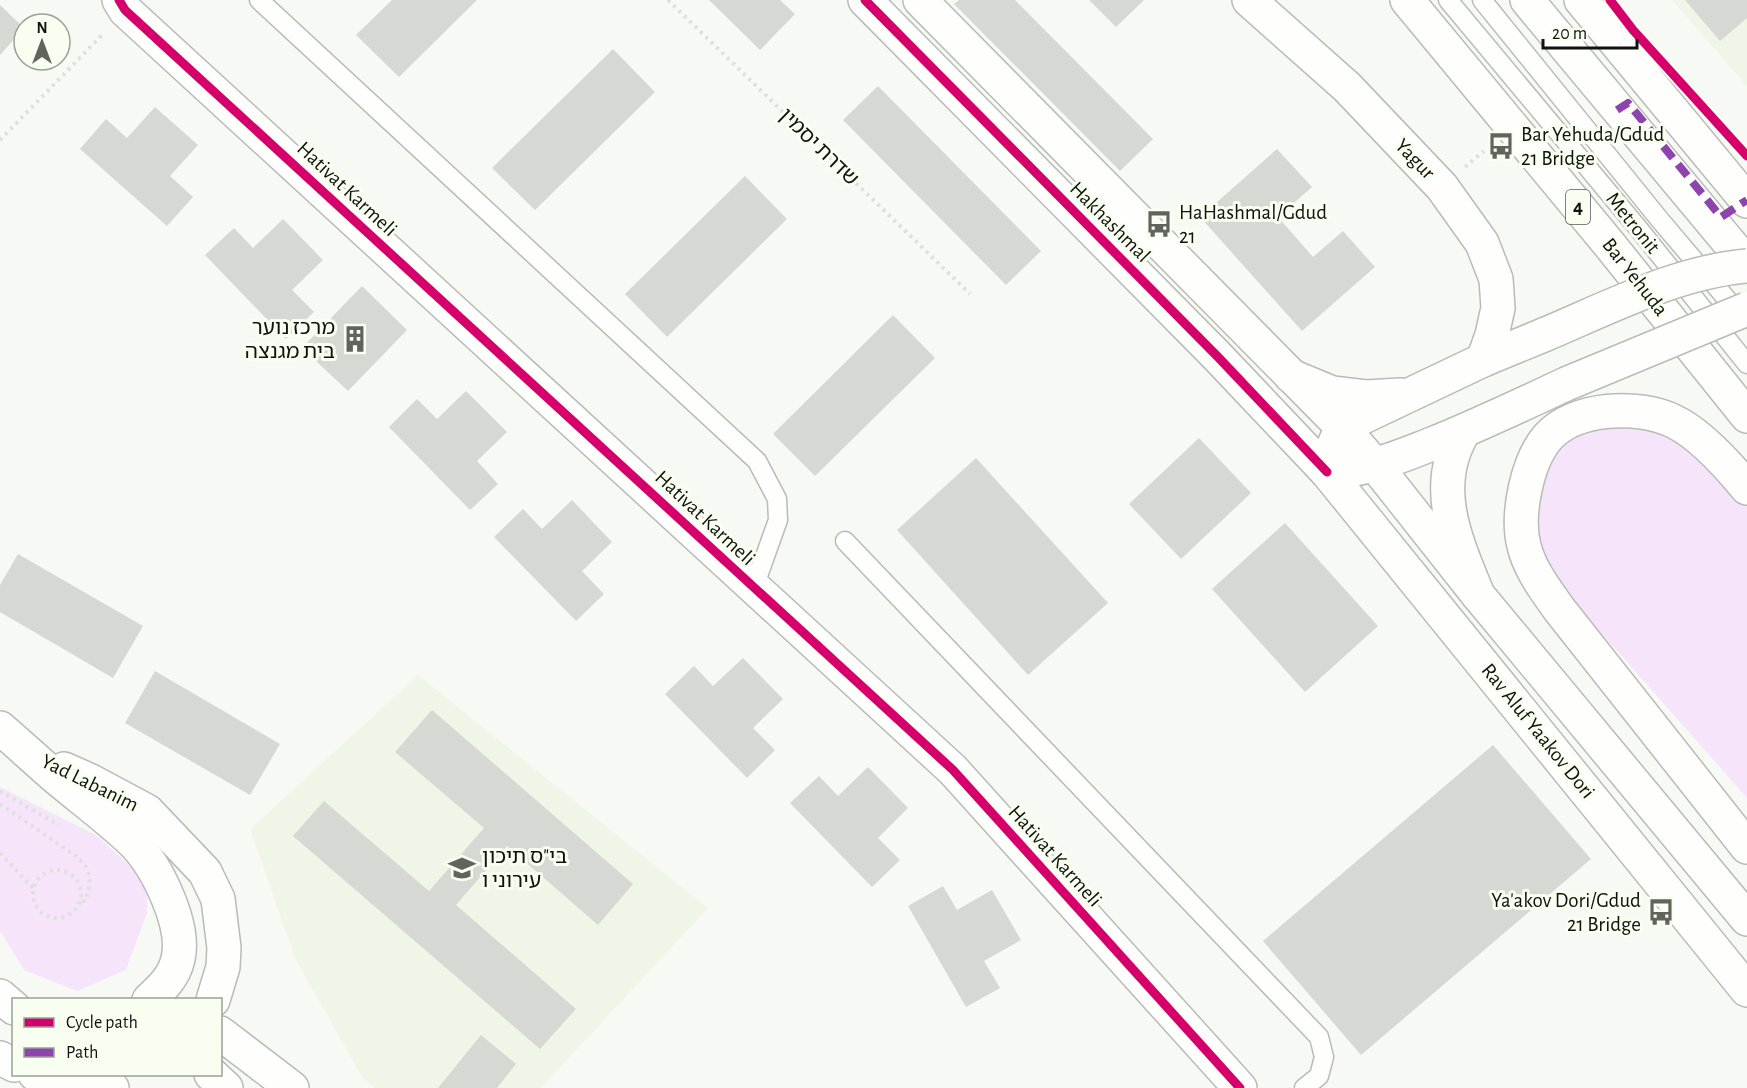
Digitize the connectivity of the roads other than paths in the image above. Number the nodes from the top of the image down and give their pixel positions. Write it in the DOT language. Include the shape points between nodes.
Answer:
graph roads {
  1 [pos="259,0"];
  2 [pos="865,0"];
  3 [pos="920,0"];
  4 [pos="1249,0"];
  5 [pos="1407,0"];
  6 [pos="1448,0"];
  7 [pos="1482,0"];
  8 [pos="1527,0"];
  9 [pos="1581,0"];
  10 [pos="122,5"];
  11 [pos="1747,201"];
  12 [pos="1747,265"];
  13 [pos="1747,309"];
  14 [pos="1747,322"];
  15 [pos="1483,360"];
  16 [pos="1747,364"];
  17 [pos="1291,375"];
  18 [pos="1411,394"];
  19 [pos="1747,416"];
  20 [pos="1342,427"];
  21 [pos="1464,431"];
  22 [pos="1376,466"];
  23 [pos="1327,472"];
  24 [pos="1747,488"];
  25 [pos="845,541"];
  26 [pos="754,587"];
  27 [pos="1478,595"];
  28 [pos="0,728"];
  29 [pos="32,756"];
  30 [pos="1747,847"];
  31 [pos="1747,919"];
  32 [pos="1747,990"];
  33 [pos="154,995"];
  34 [pos="0,996"];
  35 [pos="202,998"];
  36 [pos="213,998"];
  37 [pos="12,1006"];
  38 [pos="222,1035"];
  39 [pos="41,1076"];
  40 [pos="213,1076"];
  41 [pos="116,1083"];
  42 [pos="226,1088"];
  43 [pos="292,1088"];
  44 [pos="1240,1088"];
  45 [pos="1304,1088"];
  1 -- 26 [label="lane" via="757,461 777,500 778,520"];
  2 -- 23 [label="main road, Hakhashmal"];
  3 -- 17 [label="main road, Hakhashmal"];
  4 -- 15 [label="main road, Yagur" via="1362,104 1442,187 1482,243 1496,279 1498,308"];
  5 -- 19 [label="main road, Bar Yehuda / 4"];
  6 -- 16 [label="lane, Metronit"];
  7 -- 14 [label="lane, Metronit"];
  8 -- 12 [label="main road"];
  9 -- 11 [label="main road"];
  10 -- 26 [label="main road, Hativat Karmeli"];
  12 -- 15 [label="main road, bridge" via="1693,276 1644,293"];
  13 -- 21 [label="main road, bridge"];
  15 -- 18 [label="main road"];
  17 -- 18 [label="main road" via="1332,393 1366,397"];
  17 -- 20 [label="main road, Hakhashmal"];
  18 -- 20 [label="main road"];
  20 -- 22 [label="main road, Hakhashmal"];
  20 -- 23 [label="main road"];
  21 -- 22 [label="main road"];
  21 -- 27 [label="main road" via="1452,456 1448,498 1457,544"];
  22 -- 23 [label="main road"];
  22 -- 27 [label="main road, Rav Aluf Yaakov Dori"];
  23 -- 32 [label="main road, Rav Aluf Yaakov Dori"];
  24 -- 30 [label="main road" via="1702,441 1674,421 1635,410 1610,412 1565,424 1548,437 1526,481 1521,509 1523,544 1532,570"];
  25 -- 45 [label="lane" via="1319,1037 1324,1057 1319,1076"];
  26 -- 44 [label="main road, Hativat Karmeli" via="953,770"];
  27 -- 31 [label="main road, Rav Aluf Yaakov Dori"];
  28 -- 29 [label="main road, Yad Labanim"];
  29 -- 33 [label="main road, Yad Labanim" via="134,843 170,902 179,948 172,975"];
  29 -- 36 [label="main road, Yad Labanim" via="92,781 147,811 205,872 218,899 224,948"];
  33 -- 35 [label="main road, Yad Labanim" via="179,984 195,990"];
  34 -- 37 [label="main road"];
  38 -- 43 [label="main road"];
  39 -- 41 [label="main road" via="63,1083"];
  40 -- 42 [label="main road"];
}
